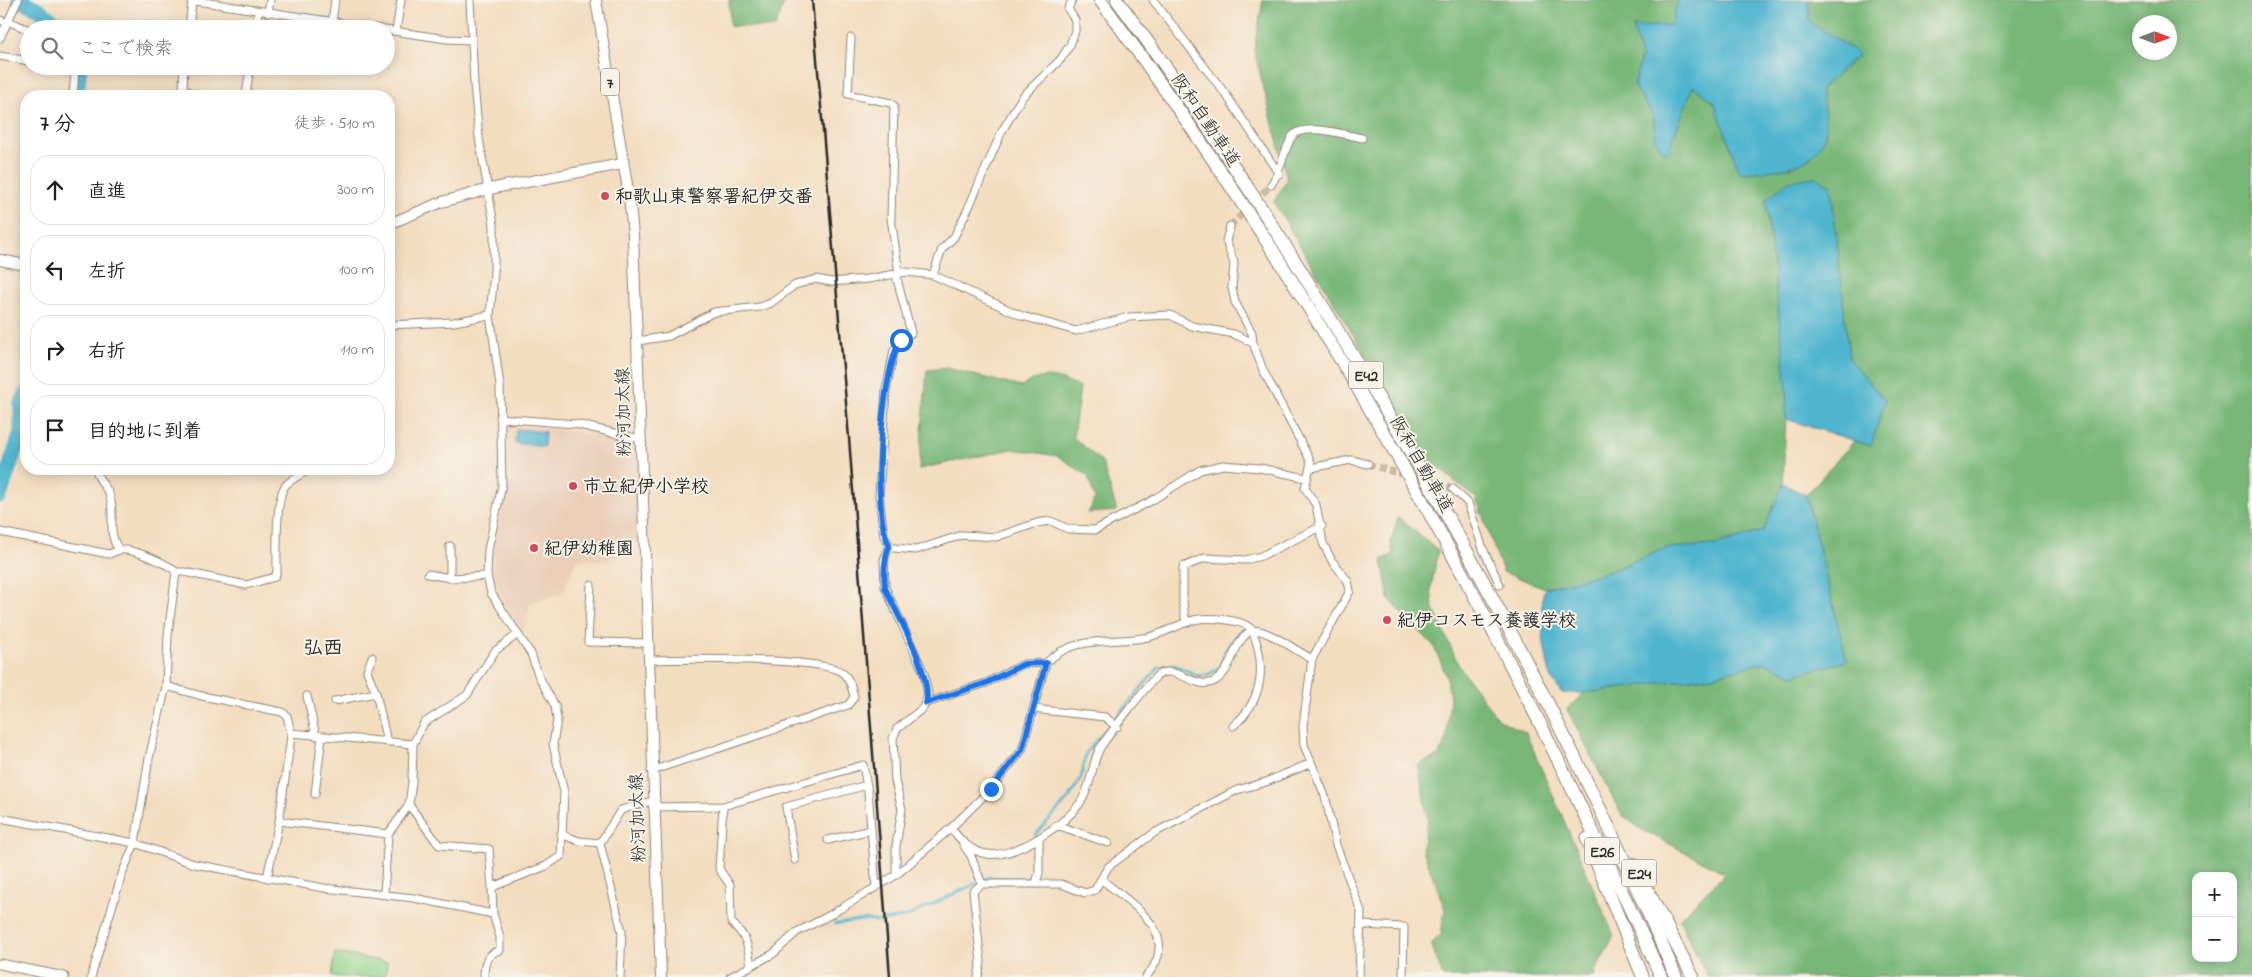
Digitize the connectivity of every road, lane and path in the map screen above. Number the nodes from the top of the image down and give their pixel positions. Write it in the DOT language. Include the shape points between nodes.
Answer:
graph roads {
  1 [pos="191,0"];
  2 [pos="270,0"];
  3 [pos="336,0"];
  4 [pos="401,0"];
  5 [pos="470,0"];
  6 [pos="596,0"];
  7 [pos="1072,0"];
  8 [pos="1100,0"];
  9 [pos="1117,0"];
  10 [pos="1153,0"];
  11 [pos="204,1"];
  12 [pos="17,3"];
  13 [pos="258,11"];
  14 [pos="268,13"];
  15 [pos="190,20"];
  16 [pos="257,20"];
  17 [pos="318,20"];
  18 [pos="332,20"];
  19 [pos="5,21"];
  20 [pos="20,27"];
  21 [pos="396,31"];
  22 [pos="0,38"];
  23 [pos="851,38"];
  24 [pos="471,40"];
  25 [pos="0,56"];
  26 [pos="20,59"];
  27 [pos="75,75"];
  28 [pos="184,75"];
  29 [pos="249,75"];
  30 [pos="183,89"];
  31 [pos="73,90"];
  32 [pos="247,90"];
  33 [pos="1362,138"];
  34 [pos="622,164"];
  35 [pos="1279,174"];
  36 [pos="1271,185"];
  37 [pos="489,189"];
  38 [pos="395,222"];
  39 [pos="1230,226"];
  40 [pos="0,260"];
  41 [pos="20,264"];
  42 [pos="897,275"];
  43 [pos="933,275"];
  44 [pos="490,315"];
  45 [pos="395,325"];
  46 [pos="638,342"];
  47 [pos="1253,343"];
  48 [pos="500,418"];
  49 [pos="640,439"];
  50 [pos="1368,464"];
  51 [pos="1311,468"];
  52 [pos="99,475"];
  53 [pos="300,475"];
  54 [pos="1306,478"];
  55 [pos="1453,489"];
  56 [pos="1322,526"];
  57 [pos="0,532"];
  58 [pos="889,545"];
  59 [pos="450,546"];
  60 [pos="119,550"];
  61 [pos="176,572"];
  62 [pos="428,574"];
  63 [pos="487,576"];
  64 [pos="450,578"];
  65 [pos="591,585"];
  66 [pos="1500,585"];
  67 [pos="1186,623"];
  68 [pos="1252,630"];
  69 [pos="518,634"];
  70 [pos="647,644"];
  71 [pos="372,657"];
  72 [pos="1312,659"];
  73 [pos="648,660"];
  74 [pos="1046,663"];
  75 [pos="166,686"];
  76 [pos="376,693"];
  77 [pos="307,696"];
  78 [pos="335,701"];
  79 [pos="926,703"];
  80 [pos="1033,709"];
  81 [pos="1542,725"];
  82 [pos="1233,726"];
  83 [pos="1117,727"];
  84 [pos="291,733"];
  85 [pos="319,736"];
  86 [pos="387,742"];
  87 [pos="413,744"];
  88 [pos="1311,763"];
  89 [pos="1582,770"];
  90 [pos="651,771"];
  91 [pos="867,785"];
  92 [pos="315,794"];
  93 [pos="653,804"];
  94 [pos="409,805"];
  95 [pos="723,806"];
  96 [pos="0,818"];
  97 [pos="279,820"];
  98 [pos="1057,825"];
  99 [pos="951,828"];
  100 [pos="871,830"];
  101 [pos="388,834"];
  102 [pos="561,834"];
  103 [pos="1039,839"];
  104 [pos="828,840"];
  105 [pos="135,842"];
  106 [pos="600,843"];
  107 [pos="1108,843"];
  108 [pos="963,844"];
  109 [pos="795,860"];
  110 [pos="896,875"];
  111 [pos="267,878"];
  112 [pos="1101,879"];
  113 [pos="1036,883"];
  114 [pos="982,884"];
  115 [pos="876,886"];
  116 [pos="492,887"];
  117 [pos="384,894"];
  118 [pos="493,914"];
  119 [pos="1362,925"];
  120 [pos="0,964"];
  121 [pos="751,966"];
  122 [pos="64,977"];
  123 [pos="91,977"];
  124 [pos="484,977"];
  125 [pos="620,977"];
  126 [pos="661,977"];
  127 [pos="730,977"];
  128 [pos="978,977"];
  129 [pos="1146,977"];
  130 [pos="1359,977"];
  131 [pos="1403,977"];
  132 [pos="1642,977"];
  133 [pos="1661,977"];
  134 [pos="1676,977"];
  135 [pos="1693,977"];
  1 -- 11 [label="street"];
  1 -- 15 [label="street"];
  2 -- 14 [label="street"];
  3 -- 18 [label="street"];
  4 -- 21 [label="street"];
  5 -- 24 [label="street"];
  6 -- 34 [label="main road, 粉河加太線 / 7"];
  7 -- 43 [label="street" via="1068,9 1075,20 1075,31 1070,46 1022,97 1002,131 954,236 942,249"];
  8 -- 81 [label="highway, 阪和自動車道 / E42" via="1209,154 1336,352 1468,581"];
  9 -- 89 [label="highway, 阪和自動車道 / E42" via="1157,53 1272,225 1398,429 1485,582"];
  10 -- 35 [label="street" via="1227,96"];
  11 -- 13 [label="street"];
  12 -- 19 [label="street"];
  13 -- 14 [label="street"];
  13 -- 16 [label="street"];
  14 -- 17 [label="street"];
  19 -- 20 [label="street"];
  19 -- 22 [label="street"];
  21 -- 24 [label="street" via="447,40"];
  23 -- 42 [label="street" via="848,94 891,102 894,106 890,218"];
  24 -- 37 [label="street" via="479,138"];
  25 -- 26 [label="street"];
  27 -- 31 [label="street"];
  28 -- 30 [label="street"];
  29 -- 32 [label="street"];
  33 -- 35 [label="street" via="1299,130 1292,136"];
  34 -- 37 [label="main road"];
  34 -- 46 [label="main road, 粉河加太線 / 7" via="633,236"];
  35 -- 36 [label="street"];
  37 -- 38 [label="main road" via="442,202"];
  37 -- 44 [label="street" via="494,225"];
  39 -- 47 [label="street" via="1226,241 1234,263 1232,288 1235,302 1252,333"];
  40 -- 41 [label="main road"];
  42 -- 43 [label="street" via="906,272"];
  42 -- 46 [label="street" via="831,282 816,278 795,285 760,307 714,312 669,336"];
  42 -- 58 [label="street" via="911,333 894,350 886,390 879,495 884,537"];
  43 -- 47 [label="street" via="1022,316 1076,331 1129,317 1170,315 1192,326 1234,334"];
  44 -- 45 [label="street" via="454,322"];
  44 -- 48 [label="street" via="500,385"];
  46 -- 49 [label="main road, 粉河加太線 / 7"];
  47 -- 51 [label="street" via="1263,370 1311,462"];
  48 -- 49 [label="street" via="575,424"];
  48 -- 63 [label="street" via="502,485 488,550"];
  49 -- 70 [label="main road, 粉河加太線 / 7"];
  50 -- 51 [label="street" via="1351,460"];
  51 -- 54 [label="street"];
  52 -- 60 [label="street" via="110,494 113,509 111,539"];
  53 -- 61 [label="street" via="283,491 274,577 246,585"];
  54 -- 56 [label="street" via="1306,488 1316,505"];
  54 -- 58 [label="street" via="1260,468 1223,465 1200,470 1096,530 1068,528 1051,521 996,537 962,535 916,550"];
  55 -- 66 [label="street" via="1468,503 1483,549"];
  56 -- 67 [label="street" via="1261,556 1245,560 1206,558 1183,567"];
  56 -- 72 [label="street" via="1323,543 1332,561 1348,580 1350,591"];
  57 -- 60 [label="street" via="109,554"];
  58 -- 79 [label="street" via="884,560 885,588 924,673 928,694"];
  59 -- 64 [label="street"];
  60 -- 61 [label="street" via="171,566"];
  61 -- 75 [label="street"];
  62 -- 64 [label="street"];
  63 -- 64 [label="street"];
  63 -- 69 [label="street" via="491,594"];
  65 -- 70 [label="street" via="588,642"];
  67 -- 68 [label="street" via="1196,620 1239,621 1248,624"];
  67 -- 74 [label="street" via="1146,638 1083,642"];
  68 -- 72 [label="street" via="1270,634"];
  68 -- 82 [label="street" via="1259,647 1257,696 1247,714"];
  68 -- 83 [label="street" via="1240,638 1226,670 1214,681 1202,684 1172,672 1157,676"];
  69 -- 87 [label="street" via="495,651 467,695 424,723"];
  69 -- 102 [label="street" via="556,706 553,744 564,792"];
  70 -- 73 [label="main road, 粉河加太線 / 7"];
  71 -- 76 [label="street" via="368,671"];
  72 -- 88 [label="street" via="1303,726 1304,745"];
  73 -- 90 [label="main road, 粉河加太線 / 7"];
  73 -- 90 [label="street" via="698,658 830,668 842,672 851,684 854,697 848,704"];
  74 -- 79 [label="street" via="1024,664 986,683"];
  74 -- 80 [label="street"];
  75 -- 84 [label="street" via="282,712 287,716"];
  75 -- 105 [label="street" via="149,758"];
  76 -- 78 [label="street"];
  76 -- 86 [label="street"];
  77 -- 85 [label="street"];
  79 -- 110 [label="street" via="897,729 893,738 895,780 902,809 896,846"];
  80 -- 83 [label="street" via="1105,717"];
  80 -- 99 [label="street" via="1022,750 991,789"];
  81 -- 132 [label="highway, E24"];
  81 -- 133 [label="highway, 阪和自動車道 / E26"];
  83 -- 98 [label="street" via="1100,748 1082,800"];
  84 -- 85 [label="street"];
  84 -- 97 [label="street"];
  85 -- 86 [label="street"];
  85 -- 92 [label="street"];
  86 -- 87 [label="street"];
  87 -- 94 [label="street"];
  88 -- 112 [label="street" via="1237,790 1154,833 1108,867"];
  88 -- 119 [label="street" via="1325,796 1336,845 1354,888"];
  89 -- 134 [label="highway, 阪和自動車道 / E26"];
  89 -- 135 [label="highway, E24"];
  90 -- 93 [label="main road, 粉河加太線 / 7"];
  91 -- 95 [label="street" via="863,765"];
  91 -- 100 [label="street"];
  91 -- 109 [label="street" via="786,807"];
  93 -- 95 [label="street"];
  93 -- 106 [label="street" via="621,810"];
  93 -- 126 [label="main road, 粉河加太線 / 7"];
  94 -- 101 [label="street"];
  94 -- 116 [label="street" via="439,845 489,849"];
  95 -- 121 [label="street" via="719,869 730,886 731,922 743,933"];
  96 -- 105 [label="street"];
  97 -- 101 [label="street"];
  97 -- 111 [label="street"];
  98 -- 103 [label="street"];
  98 -- 107 [label="street"];
  99 -- 108 [label="street"];
  99 -- 110 [label="street"];
  100 -- 104 [label="street"];
  100 -- 115 [label="street"];
  101 -- 117 [label="street"];
  102 -- 106 [label="street"];
  102 -- 116 [label="street" via="561,856 557,861"];
  103 -- 108 [label="street" via="1017,850 987,855"];
  103 -- 113 [label="street"];
  105 -- 111 [label="street" via="194,864"];
  105 -- 123 [label="street"];
  106 -- 125 [label="street" via="622,932"];
  108 -- 114 [label="street"];
  110 -- 115 [label="street"];
  111 -- 117 [label="street"];
  112 -- 113 [label="street" via="1095,890 1085,892 1061,884"];
  112 -- 129 [label="street" via="1152,922 1160,936 1159,956"];
  113 -- 114 [label="street"];
  114 -- 128 [label="street" via="973,892 981,962"];
  115 -- 121 [label="street" via="797,932 773,954"];
  116 -- 118 [label="street"];
  117 -- 118 [label="street"];
  118 -- 124 [label="street" via="500,950 493,952 484,963"];
  119 -- 130 [label="street"];
  119 -- 131 [label="street" via="1404,927"];
  120 -- 122 [label="street"];
  121 -- 127 [label="street"];
}
